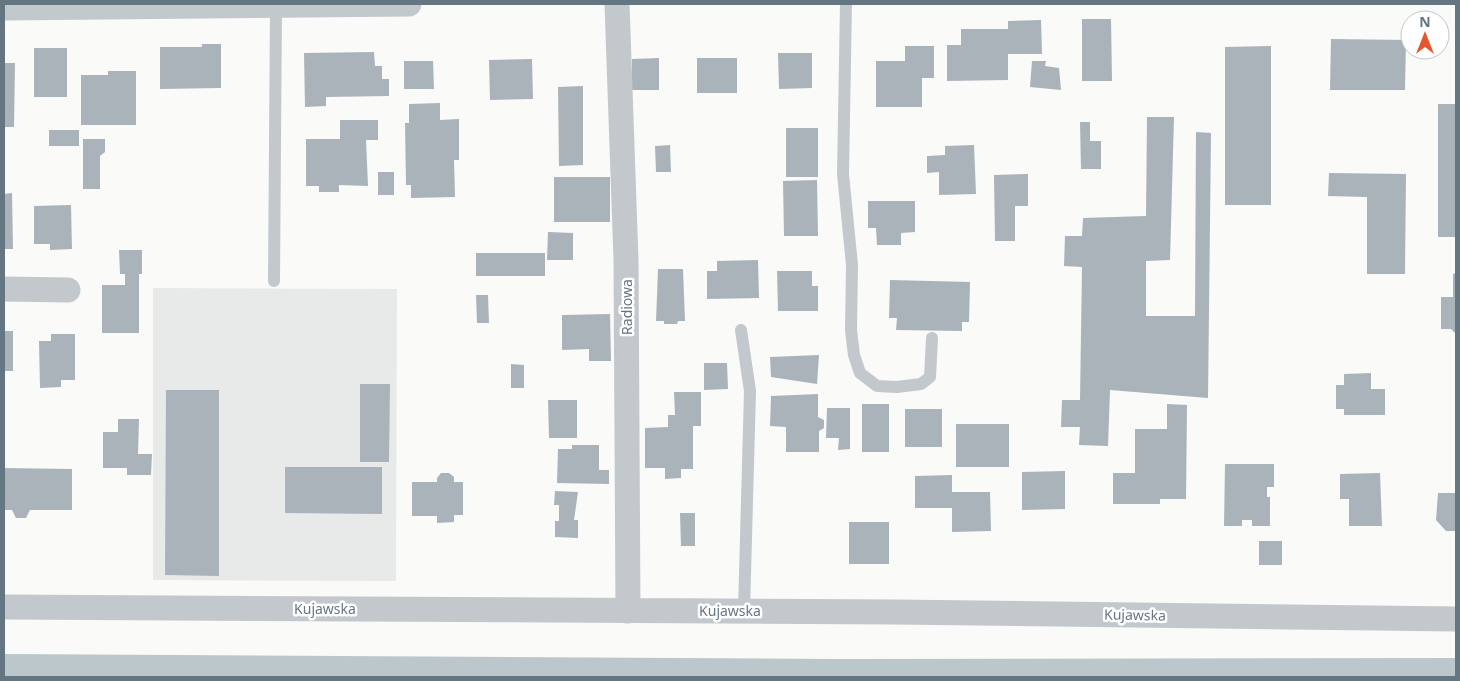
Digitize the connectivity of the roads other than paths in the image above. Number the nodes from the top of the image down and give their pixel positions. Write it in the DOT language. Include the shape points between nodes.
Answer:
graph roads {
  1 [pos="409,4"];
  2 [pos="617,4"];
  3 [pos="846,4"];
  4 [pos="276,6"];
  5 [pos="4,8"];
  6 [pos="274,281"];
  7 [pos="4,289"];
  8 [pos="68,290"];
  9 [pos="741,330"];
  10 [pos="932,338"];
  11 [pos="4,607"];
  12 [pos="628,610"];
  13 [pos="744,611"];
  14 [pos="1456,619"];
  1 -- 4 [label="street"];
  2 -- 12 [label="street, Radiowa" via="626,260"];
  3 -- 10 [label="lane" via="844,174 852,265 851,330 860,373 877,386 920,384 930,377"];
  4 -- 5 [label="street"];
  4 -- 6 [label="lane"];
  7 -- 8 [label="street"];
  9 -- 13 [label="lane" via="750,391"];
  11 -- 12 [label="street, Kujawska"];
  12 -- 13 [label="street, Kujawska"];
  13 -- 14 [label="street, Kujawska"];
}
